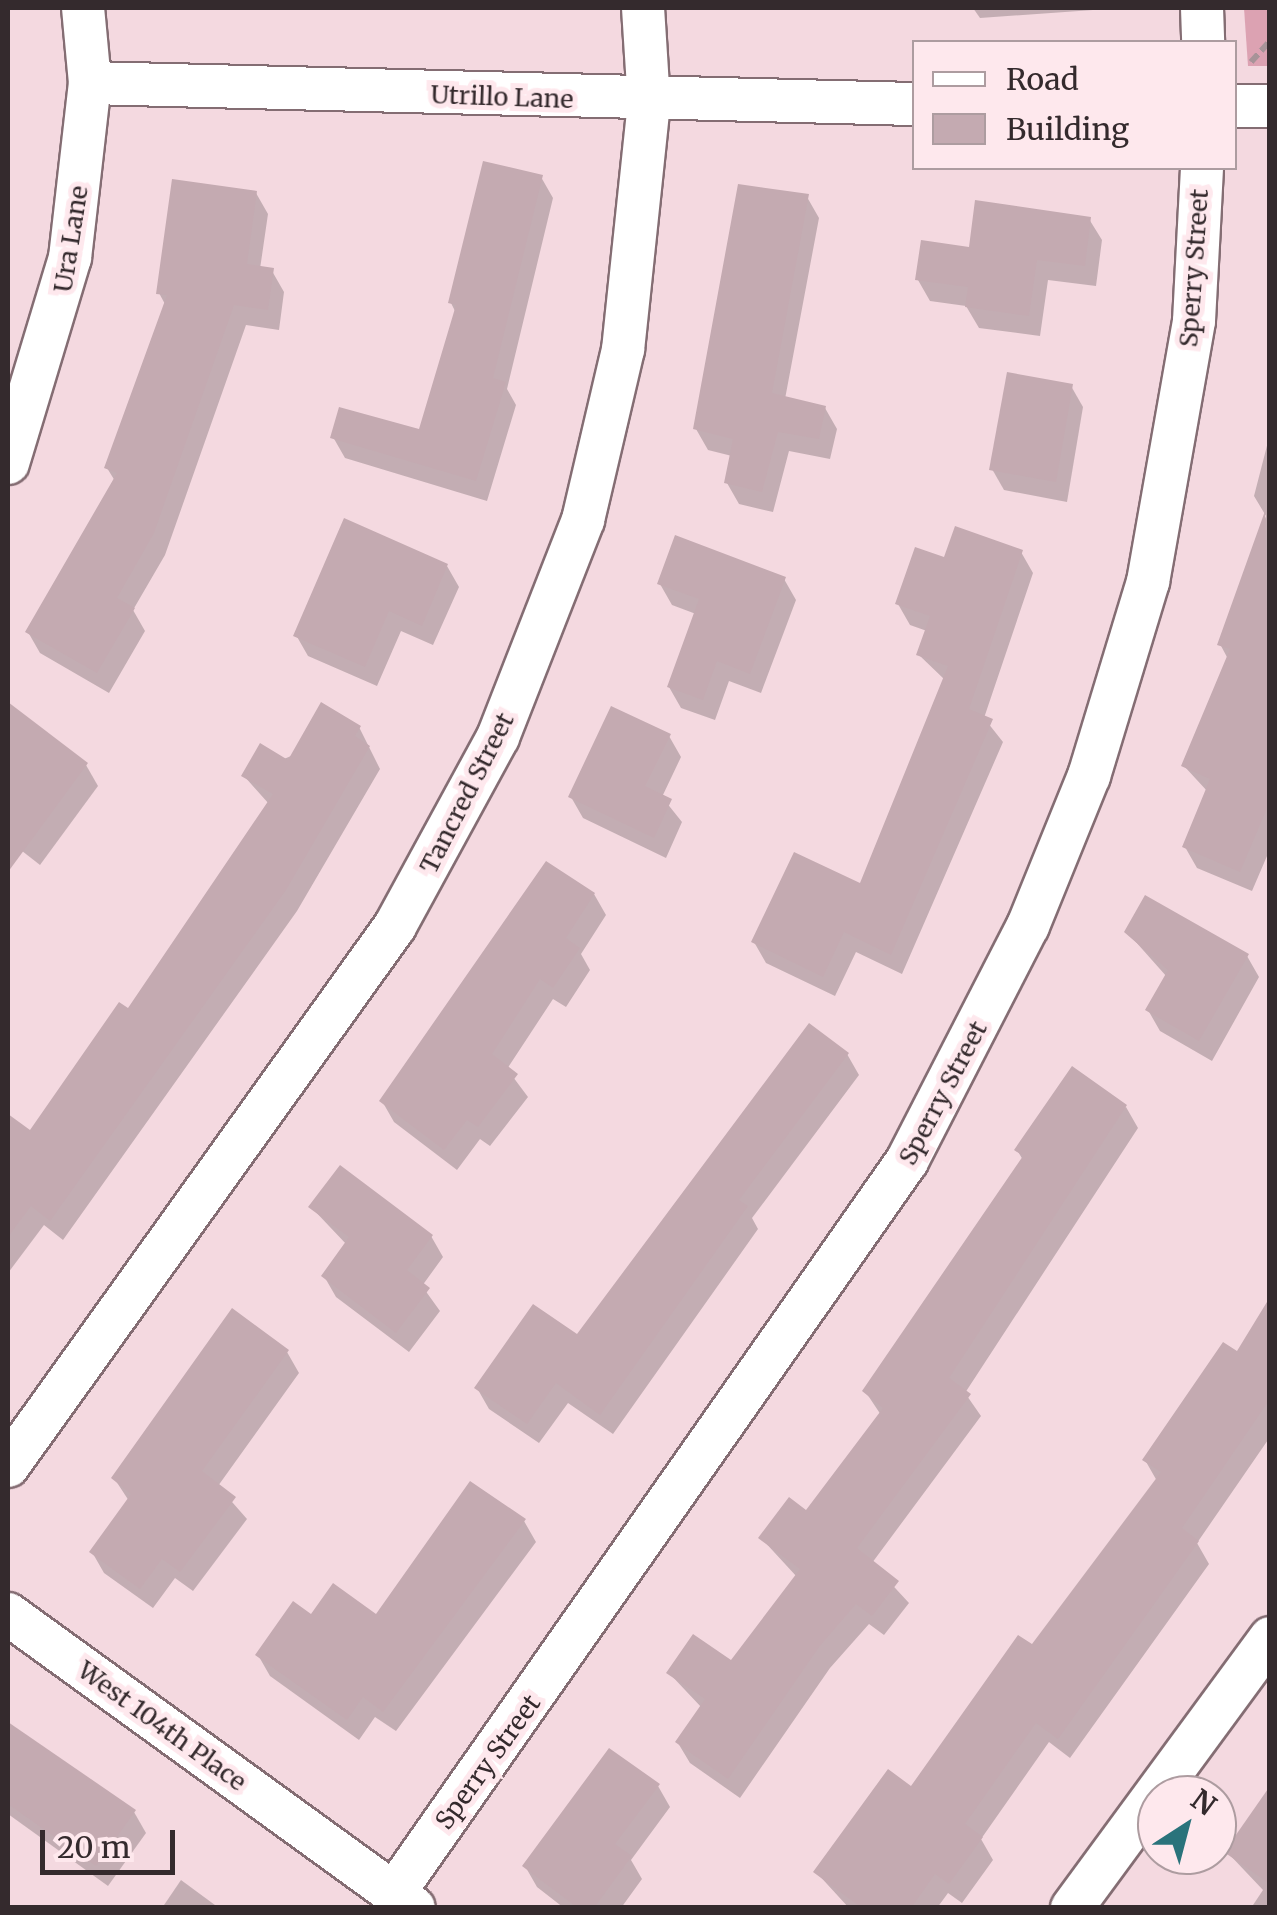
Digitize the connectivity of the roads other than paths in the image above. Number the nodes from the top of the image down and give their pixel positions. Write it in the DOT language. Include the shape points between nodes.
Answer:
graph roads {
  1 [pos="83,8"];
  2 [pos="644,8"];
  3 [pos="1202,8"];
  4 [pos="1203,40"];
  5 [pos="90,83"];
  6 [pos="649,103"];
  7 [pos="912,104"];
  8 [pos="1237,106"];
  9 [pos="1270,106"];
  10 [pos="1202,170"];
  11 [pos="8,462"];
  12 [pos="8,1466"];
  13 [pos="8,1614"];
  14 [pos="1270,1638"];
  15 [pos="404,1900"];
  16 [pos="1072,1908"];
  1 -- 5 [label="street, Ura Lane"];
  2 -- 6 [label="street, Tancred Street"];
  3 -- 4 [label="street"];
  5 -- 6 [label="street, Utrillo Lane"];
  5 -- 11 [label="street, Ura Lane" via="60,307"];
  6 -- 7 [label="street, Utrillo Lane"];
  6 -- 12 [label="street, Tancred Street" via="608,427 548,620 498,738 395,926"];
  8 -- 9 [label="street"];
  10 -- 15 [label="street, Sperry Street" via="1194,320 1148,582 1089,776 1028,926 908,1162"];
  13 -- 15 [label="street, West 104th Place"];
  14 -- 16 [label="street"];
}
